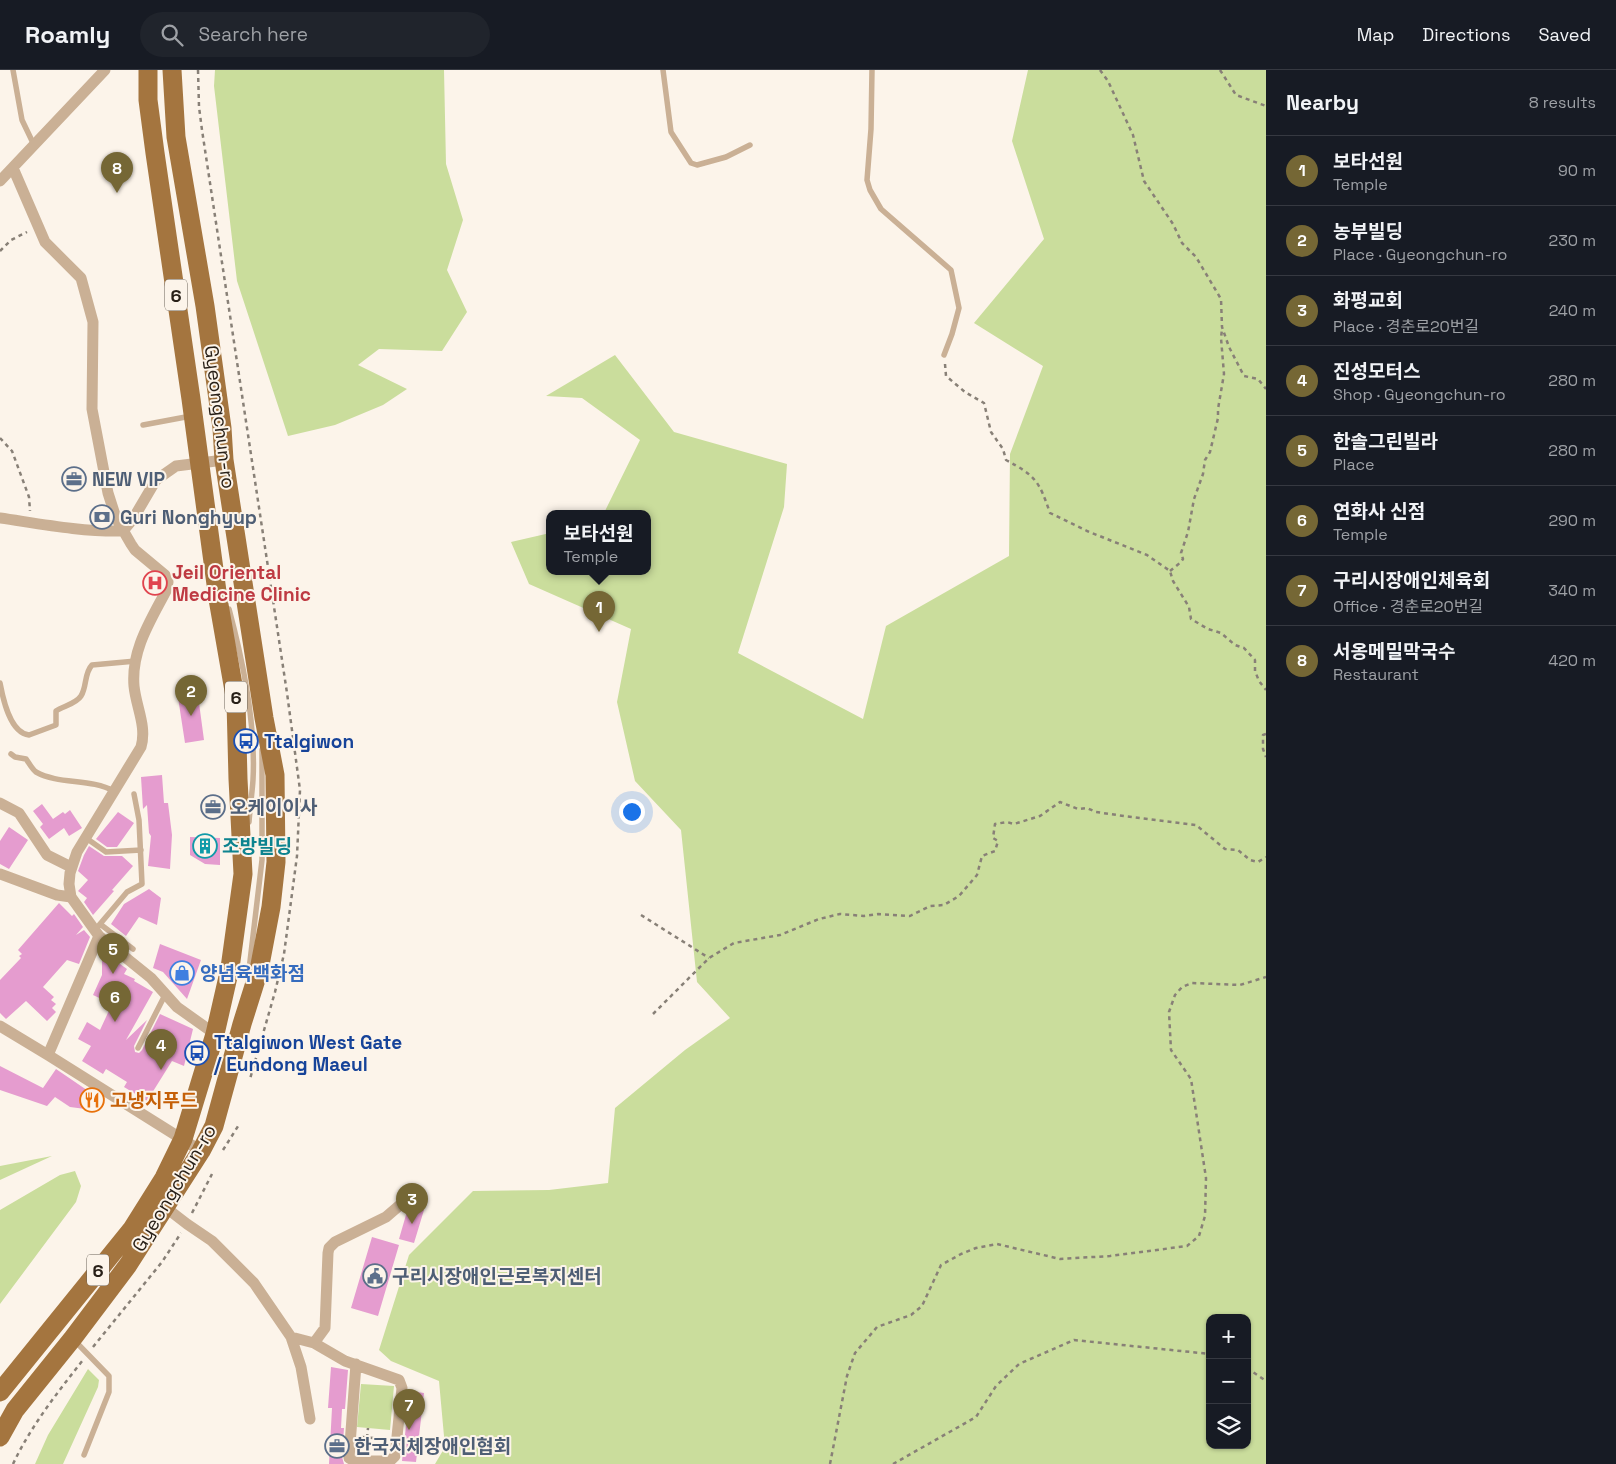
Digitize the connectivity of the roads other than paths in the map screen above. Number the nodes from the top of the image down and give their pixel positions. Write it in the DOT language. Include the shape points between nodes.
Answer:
graph roads {
  1 [pos="13,70"];
  2 [pos="105,70"];
  3 [pos="148,70"];
  4 [pos="172,70"];
  5 [pos="662,70"];
  6 [pos="872,70"];
  7 [pos="34,145"];
  8 [pos="750,145"];
  9 [pos="13,168"];
  10 [pos="0,181"];
  11 [pos="944,355"];
  12 [pos="193,415"];
  13 [pos="143,425"];
  14 [pos="224,460"];
  15 [pos="200,464"];
  16 [pos="0,518"];
  17 [pos="123,531"];
  18 [pos="212,549"];
  19 [pos="224,594"];
  20 [pos="227,603"];
  21 [pos="136,661"];
  22 [pos="0,683"];
  23 [pos="11,754"];
  24 [pos="114,791"];
  25 [pos="134,794"];
  26 [pos="0,803"];
  27 [pos="86,838"];
  28 [pos="141,850"];
  29 [pos="71,867"];
  30 [pos="0,874"];
  31 [pos="243,874"];
  32 [pos="71,897"];
  33 [pos="98,930"];
  34 [pos="133,949"];
  35 [pos="165,995"];
  36 [pos="0,1026"];
  37 [pos="215,1034"];
  38 [pos="138,1048"];
  39 [pos="48,1055"];
  40 [pos="183,1139"];
  41 [pos="201,1151"];
  42 [pos="414,1193"];
  43 [pos="165,1207"];
  44 [pos="291,1337"];
  45 [pos="73,1338"];
  46 [pos="314,1343"];
  47 [pos="356,1364"];
  48 [pos="0,1392"];
  49 [pos="310,1419"];
  50 [pos="0,1437"];
  51 [pos="84,1455"];
  1 -- 7 [label="lane" via="22,120"];
  2 -- 7 [label="street"];
  3 -- 12 [label="main road, Gyeongchun-ro / 6" via="148,100"];
  4 -- 14 [label="main road, Gyeongchun-ro" via="176,137 205,306"];
  5 -- 8 [label="lane" via="671,132 691,163 697,165 726,157"];
  6 -- 11 [label="lane" via="872,129 867,180 881,209 951,270 959,308"];
  7 -- 9 [label="street"];
  9 -- 10 [label="street"];
  9 -- 17 [label="street" via="45,242 81,278 93,322 92,409 108,493"];
  12 -- 13 [label="lane"];
  12 -- 15 [label="main road, Gyeongchun-ro / 6"];
  14 -- 15 [label="street"];
  14 -- 41 [label="main road, Gyeongchun-ro" via="264,718 276,775 276,862 272,907 259,970 214,1126"];
  15 -- 17 [label="street" via="176,466 156,480"];
  15 -- 18 [label="main road, Gyeongchun-ro / 6"];
  16 -- 17 [label="street"];
  17 -- 21 [label="street" via="135,550 162,571 168,582 141,639"];
  18 -- 19 [label="lane"];
  18 -- 31 [label="main road, Gyeongchun-ro / 6" via="236,702"];
  20 -- 31 [label="lane" via="237,639 251,722 253,779"];
  21 -- 22 [label="lane" via="92,665 80,697 56,711 56,725 25,735 14,726"];
  21 -- 24 [label="street" via="134,688 142,722 141,747"];
  23 -- 24 [label="lane" via="26,759 35,772"];
  24 -- 27 [label="street"];
  25 -- 28 [label="lane" via="140,820"];
  26 -- 29 [label="street" via="19,813 47,855"];
  27 -- 28 [label="lane" via="104,852"];
  27 -- 29 [label="street"];
  28 -- 33 [label="lane" via="142,884 127,892"];
  29 -- 32 [label="street"];
  30 -- 32 [label="street"];
  31 -- 37 [label="main road, Gyeongchun-ro / 6" via="230,968"];
  32 -- 33 [label="street"];
  33 -- 34 [label="lane"];
  33 -- 35 [label="street"];
  33 -- 39 [label="street"];
  35 -- 37 [label="street"];
  35 -- 38 [label="lane"];
  36 -- 39 [label="street"];
  37 -- 40 [label="main road, Gyeongchun-ro / 6"];
  39 -- 40 [label="street"];
  40 -- 41 [label="street"];
  40 -- 48 [label="main road, Gyeongchun-ro / 6" via="164,1178 132,1229"];
  41 -- 43 [label="main road, Gyeongchun-ro"];
  42 -- 46 [label="street" via="391,1214 329,1248 325,1328"];
  43 -- 44 [label="street" via="212,1241 254,1283"];
  43 -- 45 [label="main road, Gyeongchun-ro" via="128,1265"];
  44 -- 46 [label="street"];
  44 -- 49 [label="street" via="301,1367"];
  45 -- 50 [label="main road, Gyeongchun-ro" via="15,1410"];
  45 -- 51 [label="lane" via="109,1376 110,1388"];
  46 -- 47 [label="street" via="344,1361"];
  47 -- 47 [label="street" via="401,1382 395,1456 392,1460 349,1458"];
}
